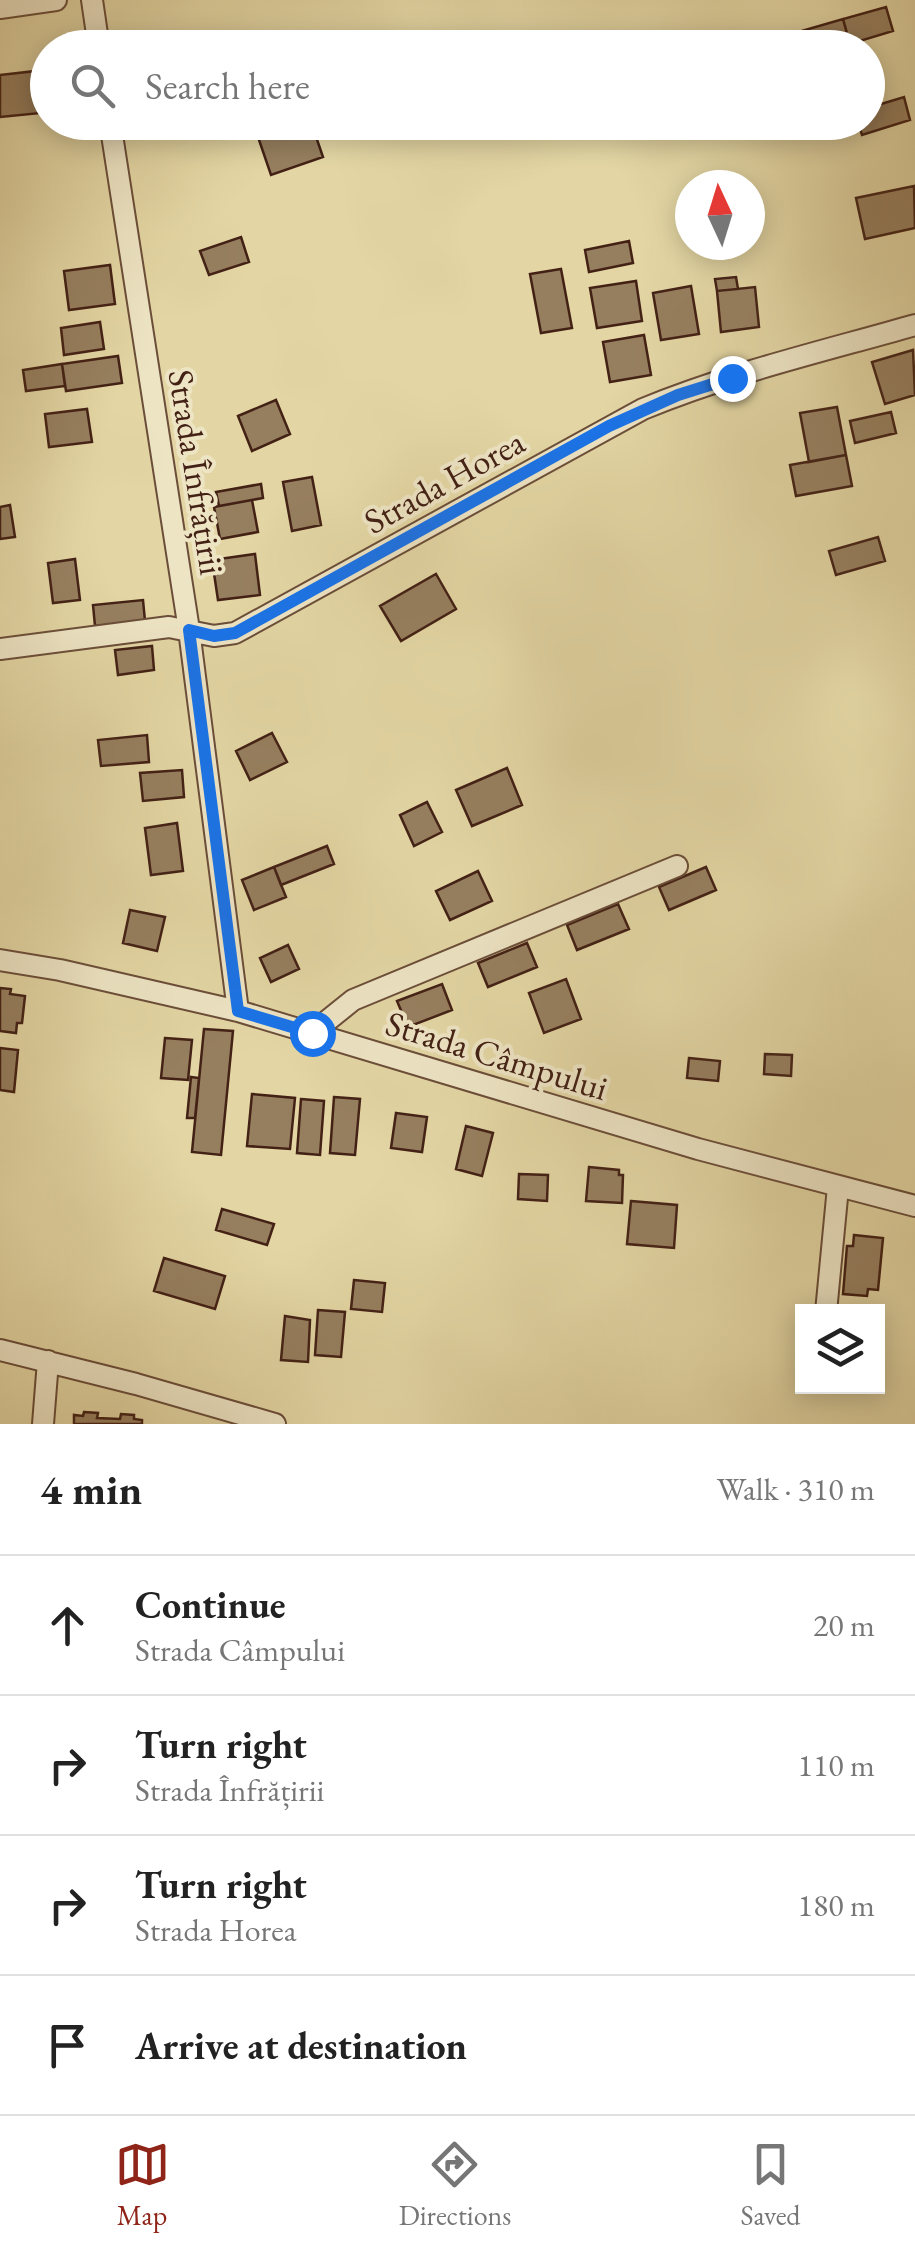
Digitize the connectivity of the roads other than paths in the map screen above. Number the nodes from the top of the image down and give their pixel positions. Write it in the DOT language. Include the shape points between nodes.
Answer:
graph roads {
  1 [pos="56,0"];
  2 [pos="92,0"];
  3 [pos="0,8"];
  4 [pos="96,30"];
  5 [pos="113,140"];
  6 [pos="915,325"];
  7 [pos="189,630"];
  8 [pos="0,649"];
  9 [pos="677,866"];
  10 [pos="0,960"];
  11 [pos="238,1011"];
  12 [pos="312,1033"];
  13 [pos="838,1187"];
  14 [pos="915,1206"];
  15 [pos="827,1304"];
  16 [pos="0,1350"];
  17 [pos="48,1361"];
  18 [pos="44,1424"];
  19 [pos="274,1424"];
  1 -- 3 [label="street"];
  2 -- 4 [label="street"];
  5 -- 7 [label="street, Strada Înfrățirii"];
  6 -- 7 [label="street, Strada Horea" via="660,402 235,633"];
  7 -- 8 [label="street, Strada Horea"];
  7 -- 11 [label="street, Strada Înfrățirii"];
  9 -- 12 [label="street" via="353,1000"];
  10 -- 11 [label="street, Strada Câmpului"];
  11 -- 12 [label="street, Strada Câmpului"];
  12 -- 13 [label="street, Strada Câmpului"];
  13 -- 14 [label="street, Strada Câmpului"];
  13 -- 15 [label="street"];
  16 -- 17 [label="street"];
  17 -- 18 [label="street"];
  17 -- 19 [label="street"];
}
